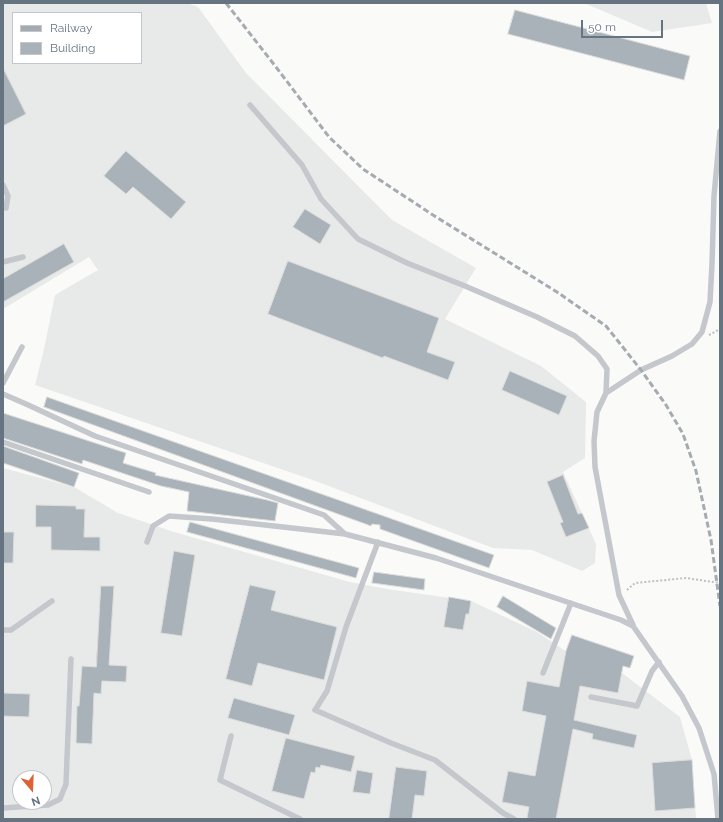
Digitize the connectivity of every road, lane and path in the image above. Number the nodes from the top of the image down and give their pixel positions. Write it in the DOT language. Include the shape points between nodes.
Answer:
graph roads {
  1 [pos="250,105"];
  2 [pos="720,131"];
  3 [pos="3,185"];
  4 [pos="6,208"];
  5 [pos="23,257"];
  6 [pos="3,262"];
  7 [pos="22,347"];
  8 [pos="3,383"];
  9 [pos="606,393"];
  10 [pos="3,394"];
  11 [pos="3,442"];
  12 [pos="149,492"];
  13 [pos="345,534"];
  14 [pos="147,542"];
  15 [pos="378,542"];
  16 [pos="720,583"];
  17 [pos="619,595"];
  18 [pos="52,601"];
  19 [pos="571,603"];
  20 [pos="633,626"];
  21 [pos="3,630"];
  22 [pos="71,659"];
  23 [pos="659,662"];
  24 [pos="544,673"];
  25 [pos="592,696"];
  26 [pos="231,736"];
  27 [pos="3,808"];
  28 [pos="300,819"];
  29 [pos="514,819"];
  30 [pos="718,819"];
  1 -- 9 [label="lane" via="302,165 321,198 358,239 575,336 598,356 607,369"];
  2 -- 9 [label="lane" via="714,196 710,302 702,332 692,344 641,370"];
  3 -- 4 [label="lane" via="8,196"];
  5 -- 6 [label="lane"];
  7 -- 8 [label="lane"];
  9 -- 17 [label="lane" via="597,412 595,467"];
  10 -- 13 [label="lane" via="95,436 324,515"];
  11 -- 12 [label="lane"];
  13 -- 14 [label="lane" via="169,516 153,526"];
  13 -- 15 [label="lane"];
  15 -- 19 [label="lane" via="436,558"];
  15 -- 29 [label="lane" via="346,627 327,691 315,710 435,760"];
  16 -- 17 [label="path" via="686,578 635,583"];
  17 -- 20 [label="lane"];
  18 -- 21 [label="lane" via="11,630"];
  19 -- 20 [label="lane"];
  19 -- 24 [label="lane"];
  20 -- 23 [label="lane"];
  22 -- 27 [label="lane" via="66,784 60,798 48,805"];
  23 -- 25 [label="lane" via="652,671 637,706"];
  23 -- 30 [label="lane" via="682,696 699,728 714,774"];
  26 -- 28 [label="lane" via="220,780"];
}
